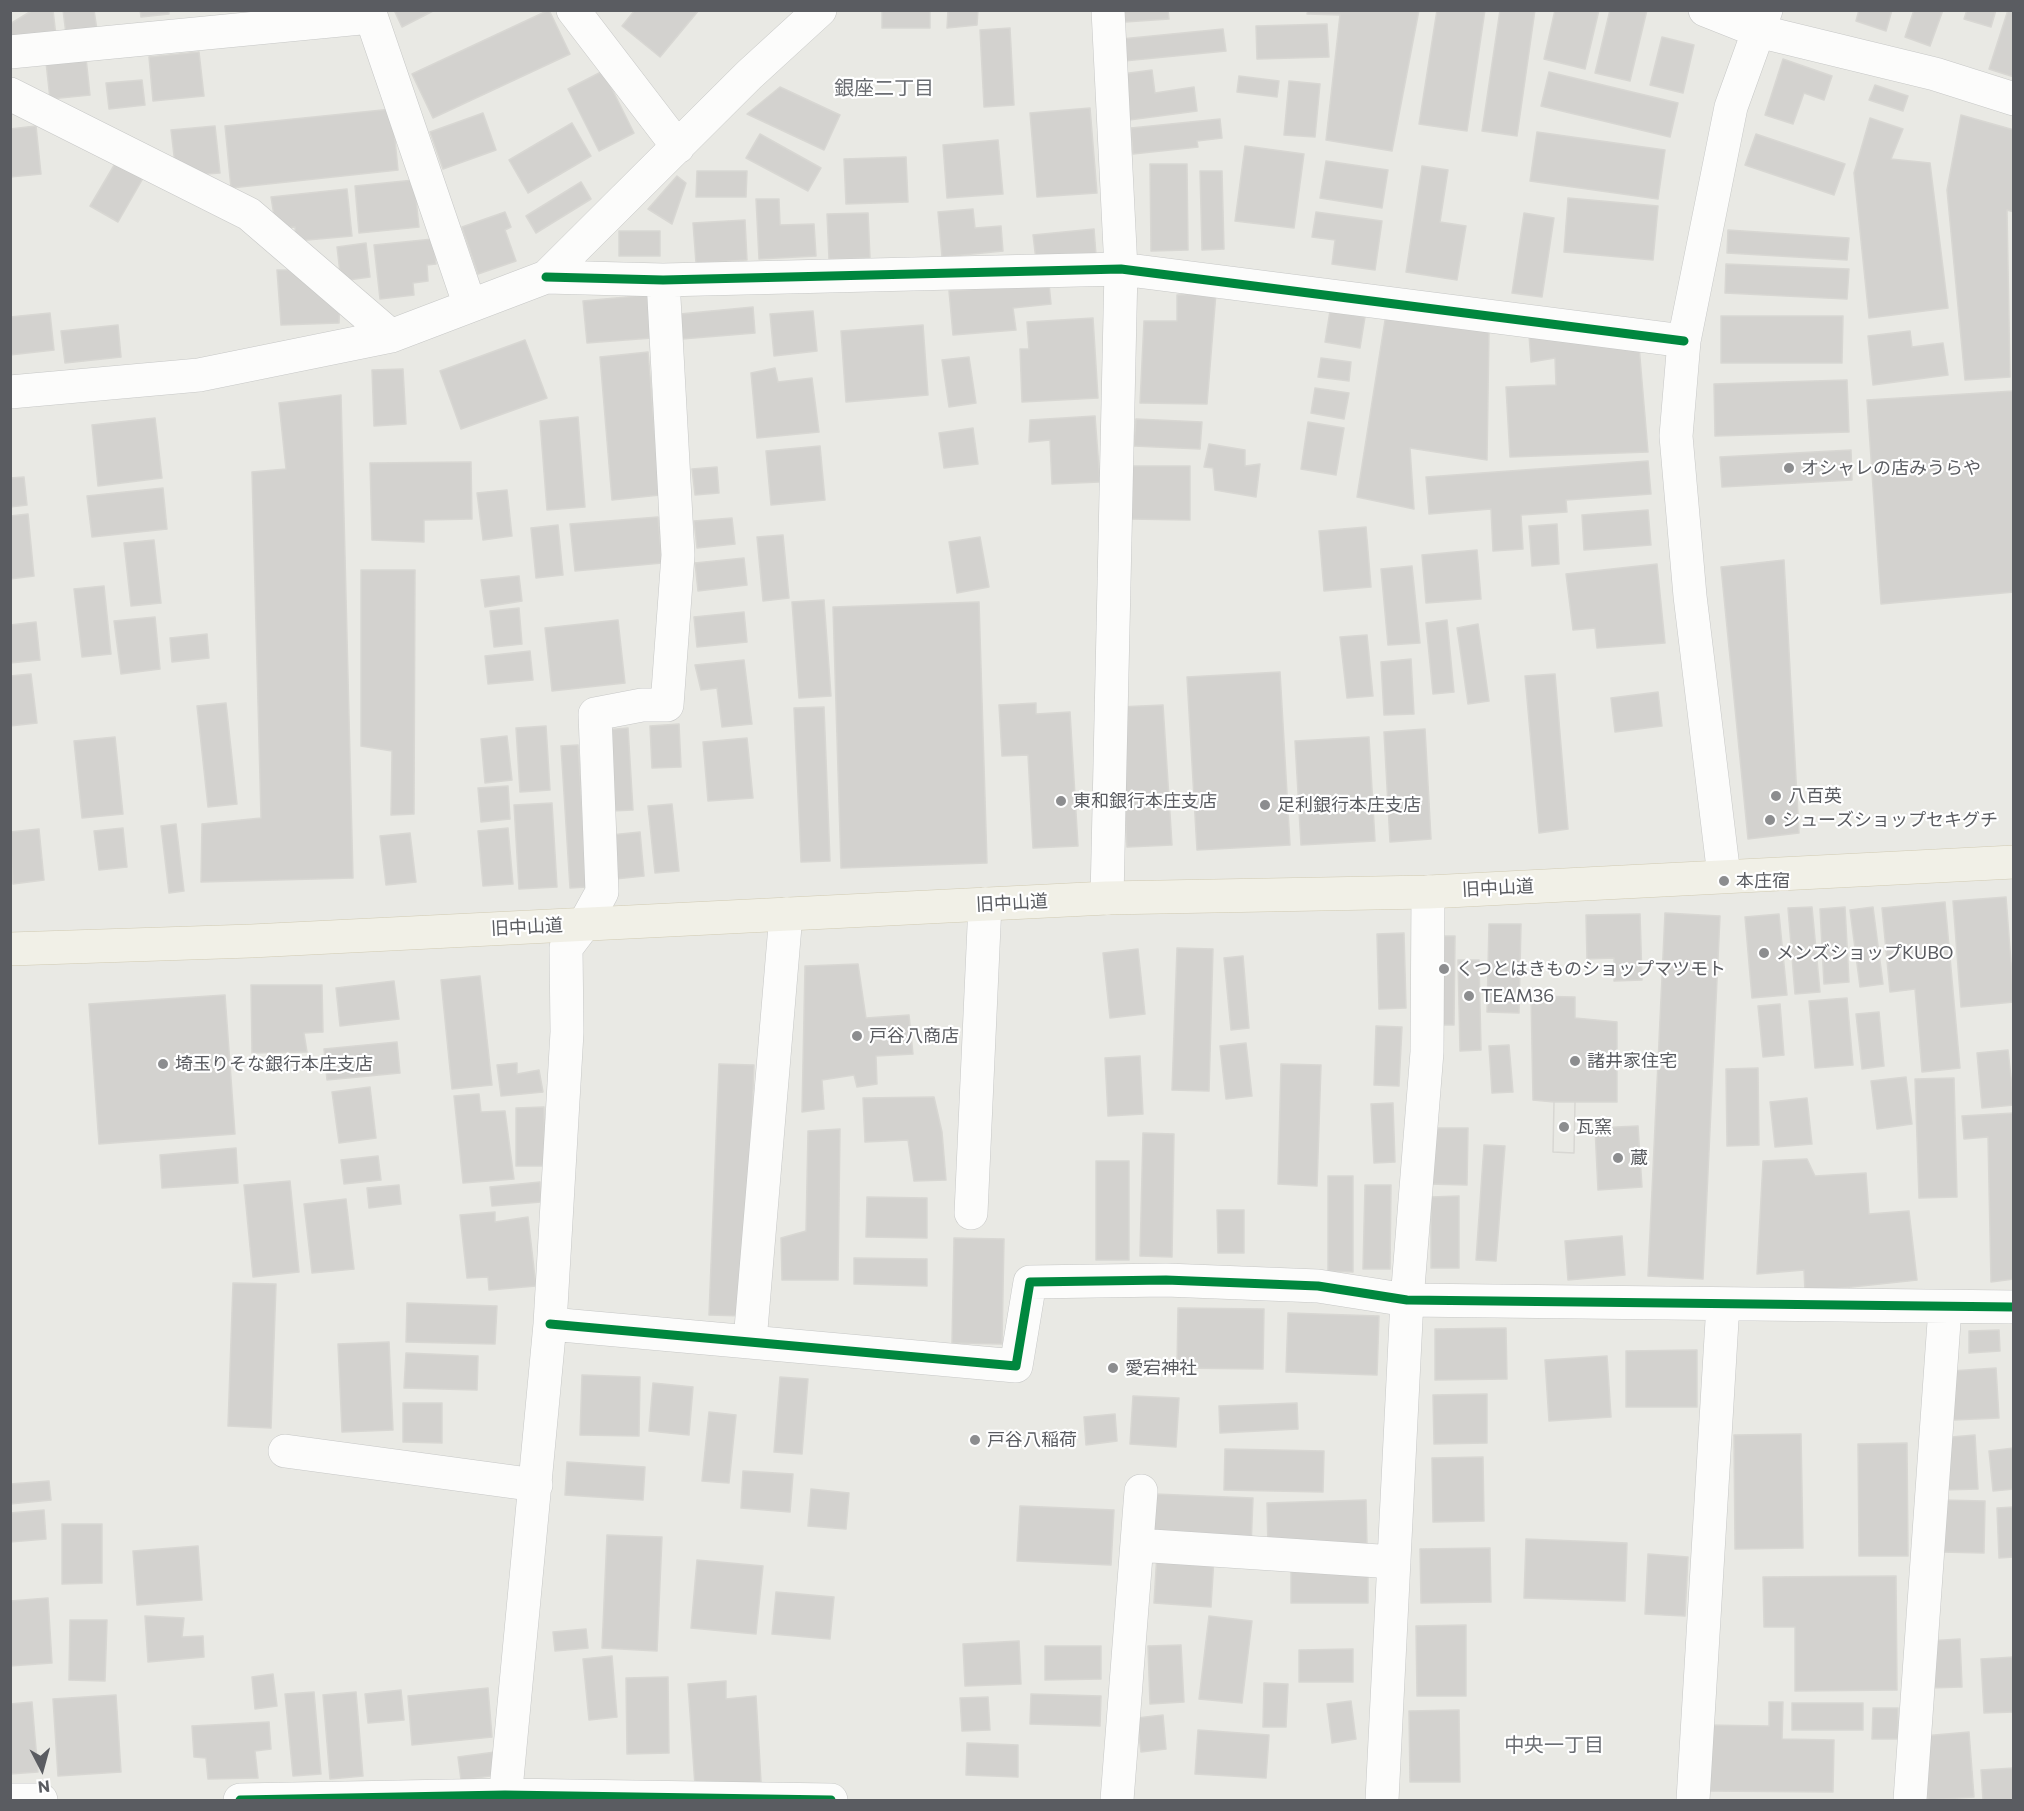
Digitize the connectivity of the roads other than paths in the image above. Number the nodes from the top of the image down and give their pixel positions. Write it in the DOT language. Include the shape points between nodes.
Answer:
graph roads {
  1 [pos="573,10"];
  2 [pos="820,10"];
  3 [pos="1108,10"];
  4 [pos="1705,10"];
  5 [pos="370,14"];
  6 [pos="1762,21"];
  7 [pos="10,52"];
  8 [pos="10,94"];
  9 [pos="2013,99"];
  10 [pos="678,147"];
  11 [pos="1120,269"];
  12 [pos="546,277"];
  13 [pos="663,280"];
  14 [pos="471,306"];
  15 [pos="391,336"];
  16 [pos="1684,340"];
  17 [pos="10,393"];
  18 [pos="2013,862"];
  19 [pos="1724,876"];
  20 [pos="1428,892"];
  21 [pos="1107,898"];
  22 [pos="985,904"];
  23 [pos="786,914"];
  24 [pos="585,923"];
  25 [pos="10,949"];
  26 [pos="971,1213"];
  27 [pos="1407,1300"];
  28 [pos="1723,1304"];
  29 [pos="2013,1307"];
  30 [pos="1945,1308"];
  31 [pos="550,1324"];
  32 [pos="750,1341"];
  33 [pos="285,1450"];
  34 [pos="536,1485"];
  35 [pos="1141,1491"];
  36 [pos="1137,1545"];
  37 [pos="1394,1562"];
  38 [pos="505,1798"];
  39 [pos="10,1800"];
  40 [pos="41,1800"];
  41 [pos="240,1800"];
  42 [pos="268,1800"];
  43 [pos="831,1800"];
  44 [pos="1117,1800"];
  45 [pos="1382,1800"];
  46 [pos="1693,1800"];
  47 [pos="1910,1800"];
  1 -- 10 [label="street"];
  2 -- 10 [label="street"];
  3 -- 11 [label="street"];
  4 -- 6 [label="street"];
  5 -- 7 [label="street"];
  5 -- 14 [label="street"];
  6 -- 9 [label="street"];
  6 -- 16 [label="street" via="1731,107"];
  8 -- 15 [label="street" via="249,214"];
  10 -- 12 [label="street"];
  11 -- 13 [label="street"];
  11 -- 16 [label="street"];
  11 -- 21 [label="street"];
  12 -- 13 [label="street"];
  12 -- 14 [label="street"];
  13 -- 24 [label="street" via="678,555 667,705 642,705 596,714 602,892"];
  14 -- 15 [label="street"];
  15 -- 17 [label="street" via="199,375"];
  16 -- 19 [label="street" via="1676,436 1690,596"];
  18 -- 19 [label="main road, 旧中山道"];
  19 -- 20 [label="main road, 旧中山道"];
  20 -- 21 [label="main road, 旧中山道"];
  20 -- 27 [label="street" via="1427,1052"];
  21 -- 22 [label="main road, 旧中山道"];
  22 -- 23 [label="main road, 旧中山道"];
  22 -- 26 [label="street"];
  23 -- 24 [label="main road, 旧中山道"];
  23 -- 32 [label="street"];
  24 -- 25 [label="main road, 旧中山道"];
  24 -- 31 [label="street" via="566,948 567,1032"];
  27 -- 28 [label="street"];
  27 -- 32 [label="street" via="1318,1286 1166,1280 1030,1282 1016,1366"];
  27 -- 37 [label="street"];
  28 -- 30 [label="street"];
  28 -- 46 [label="street"];
  29 -- 30 [label="street"];
  30 -- 47 [label="street"];
  31 -- 32 [label="street"];
  31 -- 34 [label="street"];
  33 -- 34 [label="street"];
  34 -- 38 [label="street"];
  35 -- 36 [label="street"];
  36 -- 37 [label="street"];
  36 -- 44 [label="street"];
  37 -- 45 [label="street"];
  38 -- 42 [label="street"];
  38 -- 43 [label="street"];
  39 -- 40 [label="street"];
  41 -- 42 [label="street"];
}
